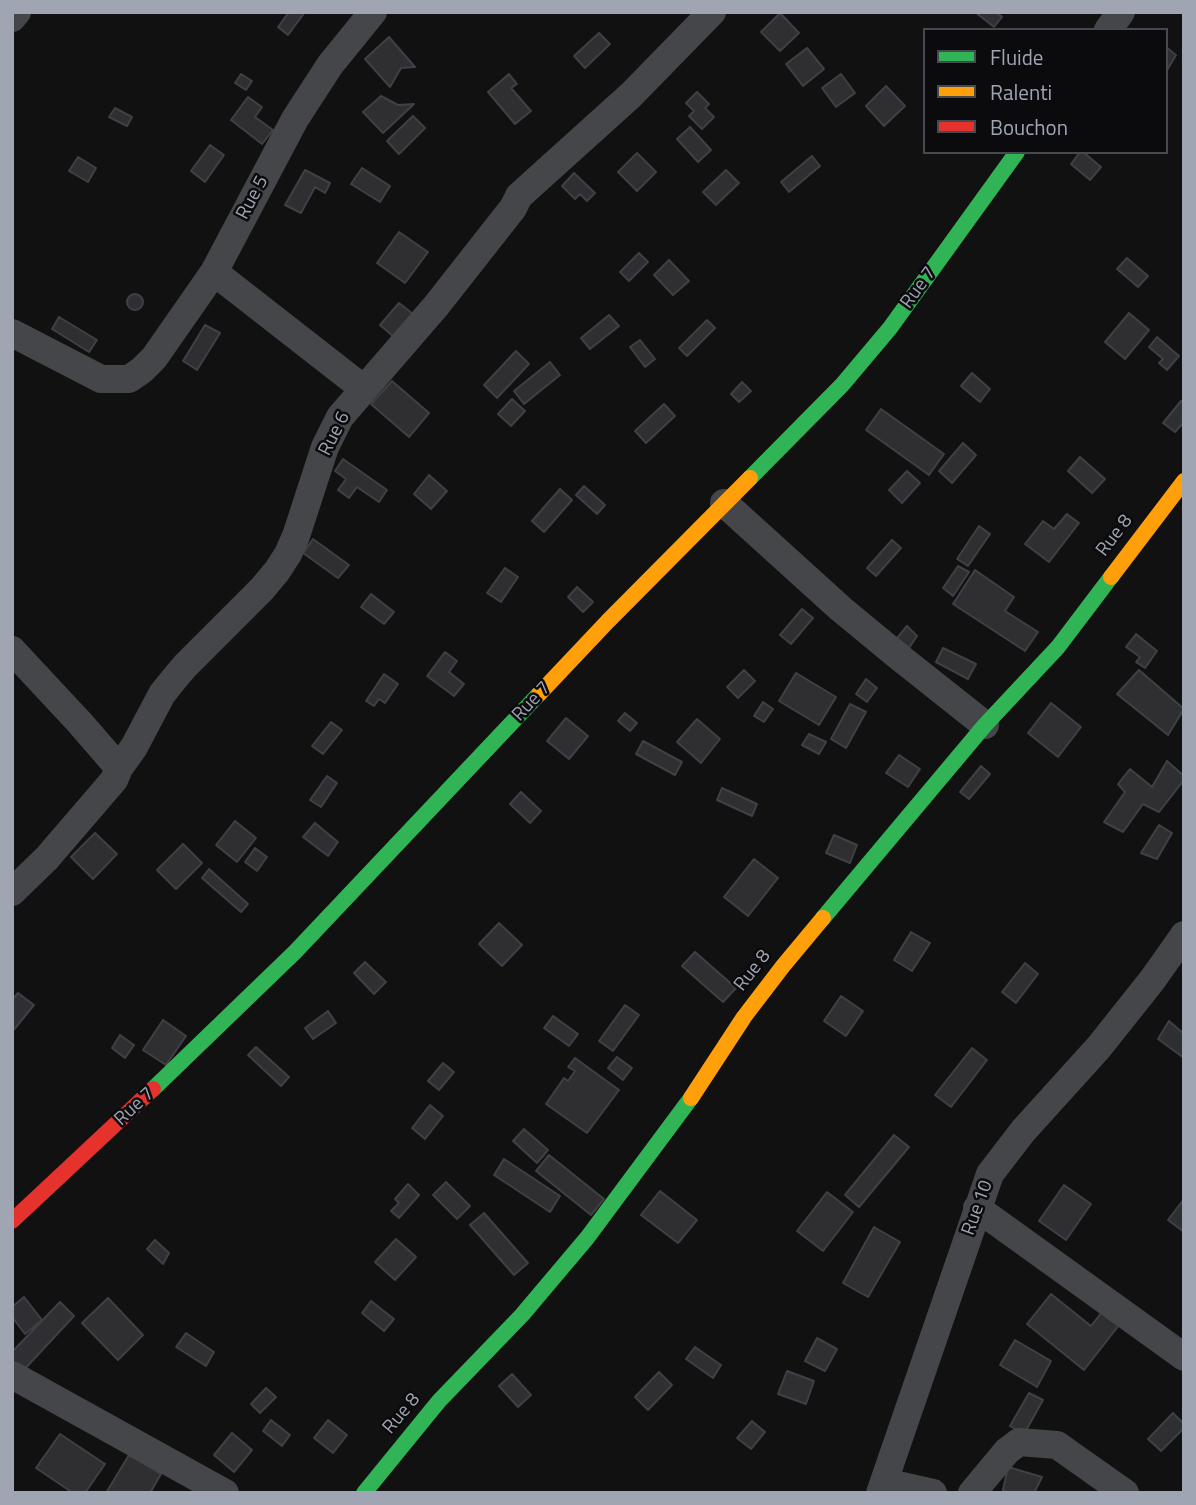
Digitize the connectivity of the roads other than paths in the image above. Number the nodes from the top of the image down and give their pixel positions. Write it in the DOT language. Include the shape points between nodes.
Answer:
graph roads {
  1 [pos="17,12"];
  2 [pos="373,12"];
  3 [pos="712,12"];
  4 [pos="1121,12"];
  5 [pos="12,18"];
  6 [pos="1109,28"];
  7 [pos="1016,154"];
  8 [pos="214,272"];
  9 [pos="12,333"];
  10 [pos="364,389"];
  11 [pos="1184,481"];
  12 [pos="723,503"];
  13 [pos="12,650"];
  14 [pos="985,725"];
  15 [pos="120,768"];
  16 [pos="12,892"];
  17 [pos="1184,935"];
  18 [pos="977,1208"];
  19 [pos="12,1221"];
  20 [pos="1184,1357"];
  21 [pos="12,1376"];
  22 [pos="882,1487"];
  23 [pos="225,1493"];
  24 [pos="364,1493"];
  25 [pos="933,1493"];
  26 [pos="972,1493"];
  27 [pos="1125,1493"];
  1 -- 5 [label="street"];
  2 -- 8 [label="street, Rue 5" via="330,65 295,119"];
  3 -- 10 [label="street, Rue 6" via="632,96 519,196 436,306"];
  4 -- 6 [label="street"];
  7 -- 12 [label="street, Rue 7" via="890,328 842,385"];
  8 -- 9 [label="street, Rue 5" via="154,358 129,379 101,379"];
  8 -- 10 [label="street"];
  10 -- 15 [label="street, Rue 6" via="340,417 325,447 288,554 262,589 162,694"];
  11 -- 14 [label="street, Rue 8" via="1058,647"];
  12 -- 14 [label="street" via="841,609"];
  12 -- 19 [label="street, Rue 7" via="295,952"];
  13 -- 15 [label="street"];
  14 -- 24 [label="street, Rue 8" via="783,966 685,1108 587,1238 522,1315 439,1401"];
  15 -- 16 [label="street, Rue 6" via="102,796"];
  17 -- 18 [label="street, Rue 10" via="1099,1047 990,1174"];
  18 -- 20 [label="street"];
  18 -- 22 [label="street, Rue 10"];
  21 -- 23 [label="street"];
  22 -- 25 [label="street"];
  26 -- 27 [label="street" via="1019,1442 1056,1446"];
}
